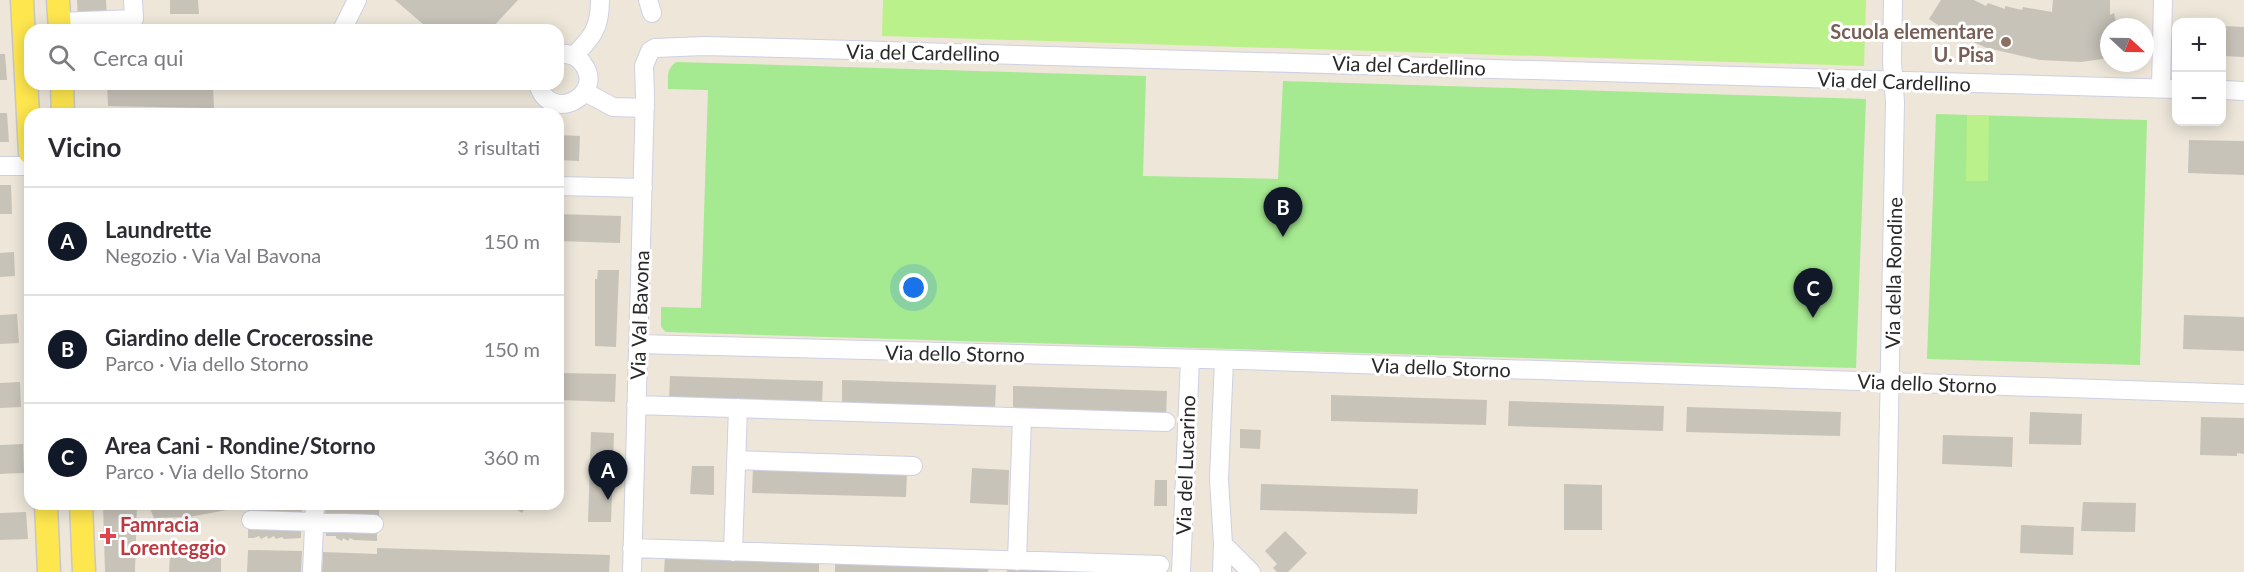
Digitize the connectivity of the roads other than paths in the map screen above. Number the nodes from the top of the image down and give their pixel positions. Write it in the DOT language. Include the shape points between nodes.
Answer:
graph roads {
  1 [pos="22,0"];
  2 [pos="133,0"];
  3 [pos="357,0"];
  4 [pos="600,0"];
  5 [pos="1893,0"];
  6 [pos="2163,0"];
  7 [pos="59,17"];
  8 [pos="345,24"];
  9 [pos="24,38"];
  10 [pos="566,55"];
  11 [pos="645,58"];
  12 [pos="1895,81"];
  13 [pos="2169,88"];
  14 [pos="27,90"];
  15 [pos="62,90"];
  16 [pos="541,90"];
  17 [pos="2226,90"];
  18 [pos="2244,91"];
  19 [pos="585,92"];
  20 [pos="645,102"];
  21 [pos="28,108"];
  22 [pos="63,108"];
  23 [pos="0,166"];
  24 [pos="24,166"];
  25 [pos="564,186"];
  26 [pos="643,188"];
  27 [pos="638,344"];
  28 [pos="1190,359"];
  29 [pos="1224,360"];
  30 [pos="1891,383"];
  31 [pos="2244,394"];
  32 [pos="636,405"];
  33 [pos="738,408"];
  34 [pos="1022,418"];
  35 [pos="1166,422"];
  36 [pos="736,460"];
  37 [pos="913,466"];
  38 [pos="46,510"];
  39 [pos="81,510"];
  40 [pos="314,513"];
  41 [pos="251,520"];
  42 [pos="374,524"];
  43 [pos="1223,544"];
  44 [pos="632,549"];
  45 [pos="733,552"];
  46 [pos="1017,561"];
  47 [pos="1160,565"];
  48 [pos="49,572"];
  49 [pos="84,572"];
  50 [pos="312,572"];
  51 [pos="632,572"];
  52 [pos="1181,572"];
  53 [pos="1222,572"];
  54 [pos="1251,572"];
  55 [pos="1886,572"];
  1 -- 9 [label="main road"];
  2 -- 7 [label="street" via="134,19"];
  3 -- 8 [label="street"];
  4 -- 10 [label="street" via="594,35"];
  5 -- 12 [label="street, Via della Rondine"];
  6 -- 13 [label="street"];
  10 -- 19 [label="street" via="581,61 588,76"];
  11 -- 12 [label="street, Via del Cardellino" via="655,48 704,46"];
  11 -- 20 [label="street, Via Val Bavona"];
  12 -- 13 [label="street, Via del Cardellino"];
  12 -- 30 [label="street, Via della Rondine"];
  14 -- 21 [label="main road"];
  15 -- 22 [label="main road"];
  16 -- 19 [label="street" via="556,103 572,102"];
  17 -- 18 [label="street"];
  19 -- 20 [label="street" via="613,107"];
  20 -- 26 [label="street, Via Val Bavona"];
  23 -- 24 [label="street"];
  25 -- 26 [label="street"];
  26 -- 27 [label="street, Via Val Bavona"];
  27 -- 28 [label="street, Via dello Storno"];
  27 -- 32 [label="street, Via Val Bavona"];
  28 -- 29 [label="street, Via dello Storno"];
  28 -- 52 [label="street, Via del Lucarino"];
  29 -- 30 [label="street, Via dello Storno"];
  29 -- 43 [label="street, Via del Lucarino" via="1219,479"];
  30 -- 31 [label="street, Via dello Storno"];
  30 -- 55 [label="street, Via della Rondine"];
  32 -- 33 [label="street"];
  32 -- 44 [label="street, Via Val Bavona"];
  33 -- 34 [label="street"];
  33 -- 36 [label="street"];
  34 -- 35 [label="street"];
  34 -- 46 [label="street"];
  36 -- 37 [label="street"];
  36 -- 45 [label="street"];
  38 -- 48 [label="main road"];
  39 -- 49 [label="main road"];
  40 -- 41 [label="street"];
  40 -- 42 [label="street"];
  40 -- 50 [label="street"];
  43 -- 53 [label="street, Via del Lucarino"];
  43 -- 54 [label="street"];
  44 -- 45 [label="street"];
  44 -- 51 [label="street, Via Val Bavona"];
  45 -- 46 [label="street"];
  46 -- 47 [label="street"];
}
